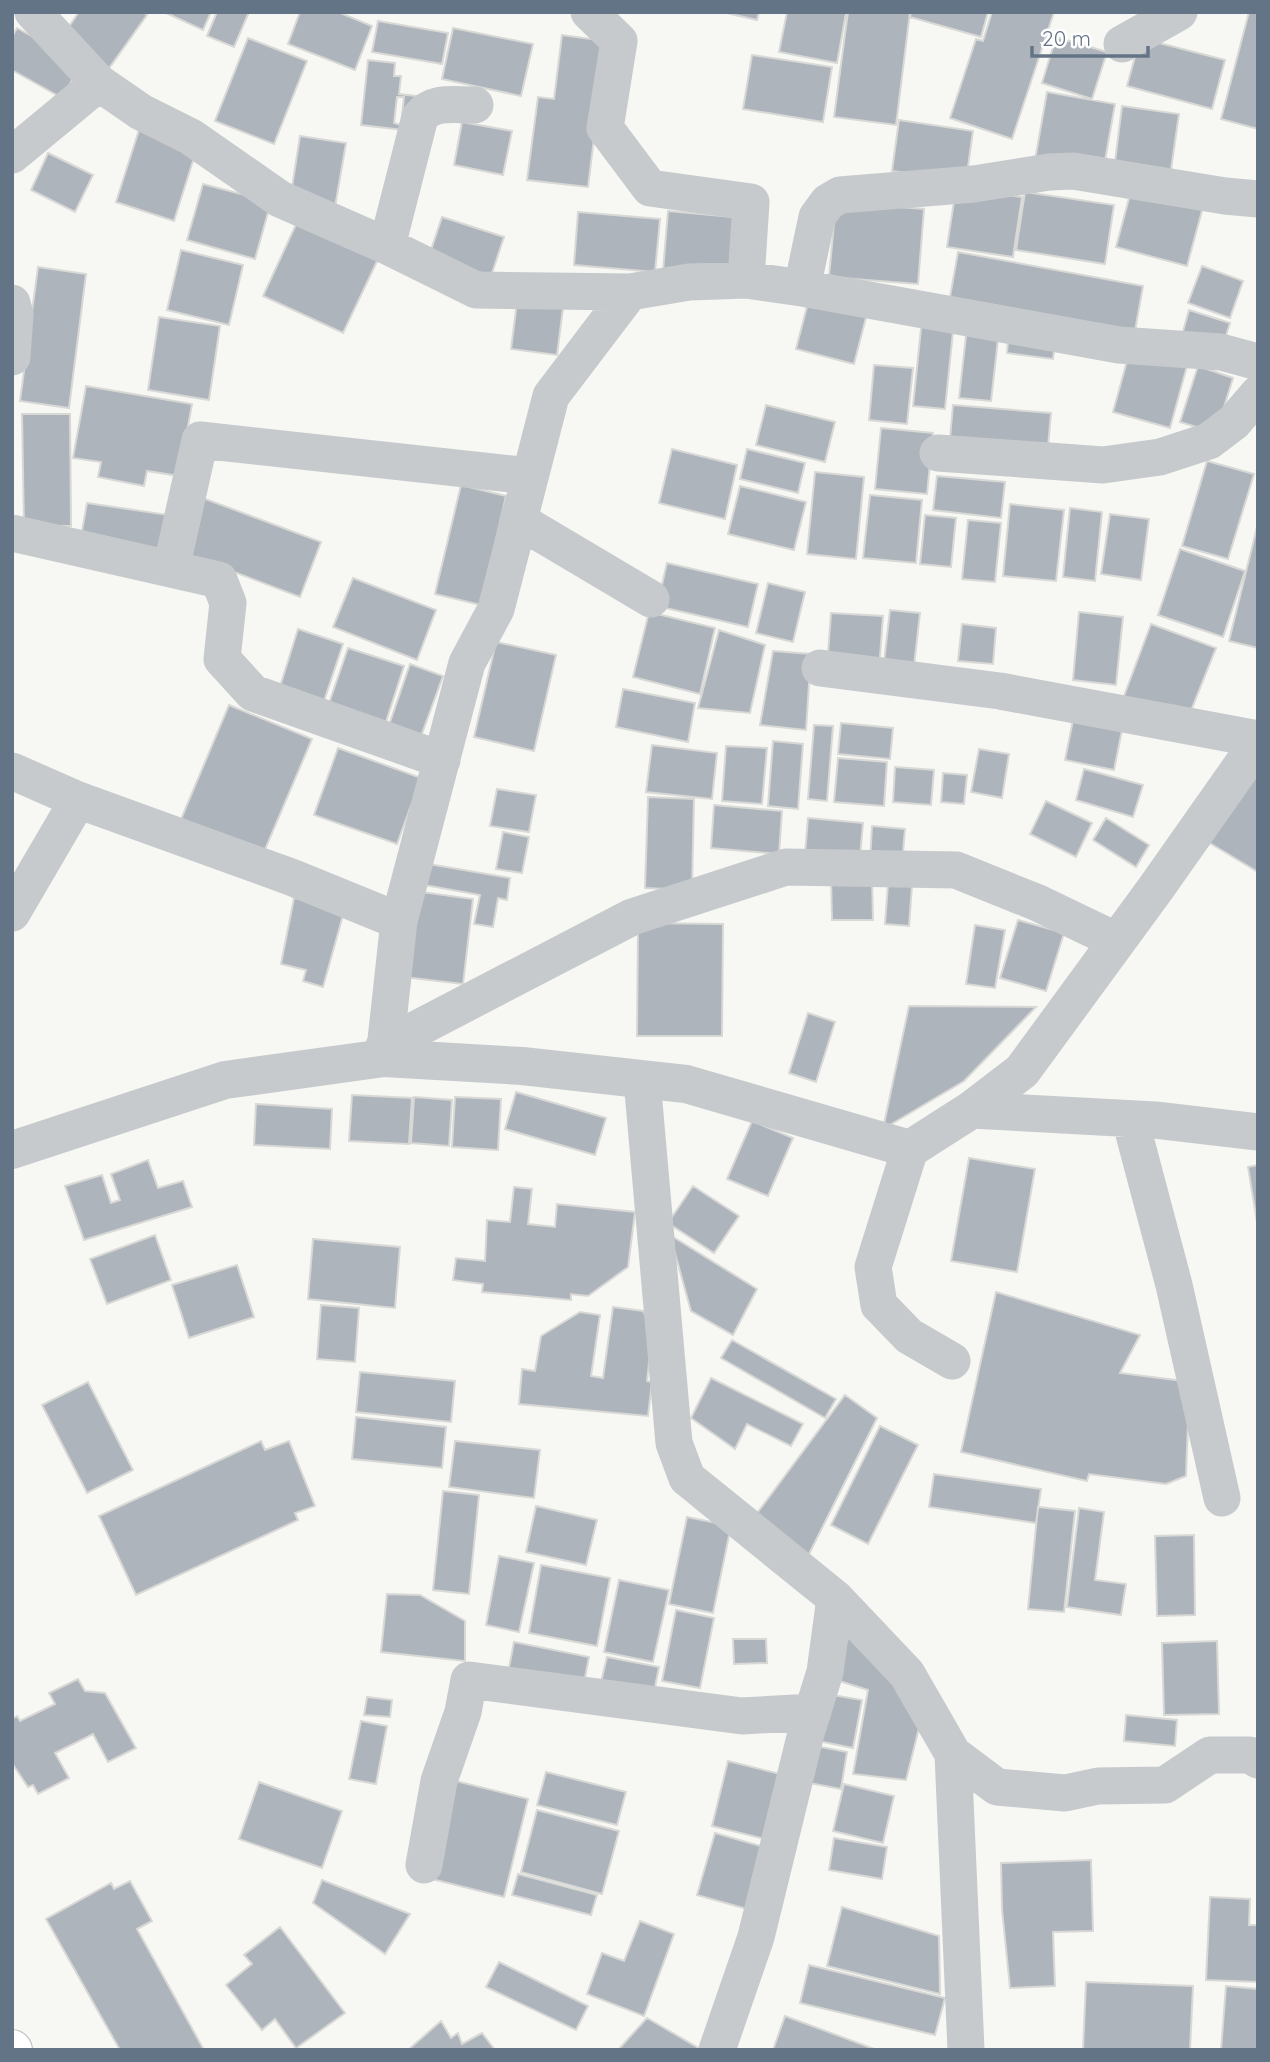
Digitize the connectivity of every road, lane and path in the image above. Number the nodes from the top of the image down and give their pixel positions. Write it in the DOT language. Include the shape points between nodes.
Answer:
graph roads {
  1 [pos="33,12"];
  2 [pos="589,12"];
  3 [pos="1179,12"];
  4 [pos="1122,44"];
  5 [pos="99,83"];
  6 [pos="475,105"];
  7 [pos="12,155"];
  8 [pos="1258,199"];
  9 [pos="387,246"];
  10 [pos="746,280"];
  11 [pos="802,288"];
  12 [pos="630,292"];
  13 [pos="12,303"];
  14 [pos="12,357"];
  15 [pos="1258,362"];
  16 [pos="1258,394"];
  17 [pos="938,453"];
  18 [pos="530,476"];
  19 [pos="518,520"];
  20 [pos="12,533"];
  21 [pos="171,569"];
  22 [pos="651,599"];
  23 [pos="820,668"];
  24 [pos="1258,741"];
  25 [pos="442,760"];
  26 [pos="12,771"];
  27 [pos="78,800"];
  28 [pos="12,913"];
  29 [pos="398,921"];
  30 [pos="1117,941"];
  31 [pos="384,1052"];
  32 [pos="642,1080"];
  33 [pos="971,1110"];
  34 [pos="1130,1119"];
  35 [pos="1258,1132"];
  36 [pos="910,1149"];
  37 [pos="12,1150"];
  38 [pos="952,1361"];
  39 [pos="1222,1498"];
  40 [pos="835,1598"];
  41 [pos="813,1712"];
  42 [pos="953,1754"];
  43 [pos="1258,1760"];
  44 [pos="424,1864"];
  45 [pos="965,2049"];
  46 [pos="717,2050"];
  1 -- 5 [label="street"];
  2 -- 10 [label="street" via="620,41 605,128 650,188 751,202"];
  3 -- 4 [label="street"];
  5 -- 7 [label="street"];
  5 -- 9 [label="street" via="141,112 191,137 280,199"];
  6 -- 9 [label="street" via="439,104 421,117"];
  8 -- 11 [label="street" via="1073,171 840,195 817,217"];
  9 -- 12 [label="street" via="476,289"];
  10 -- 11 [label="street"];
  10 -- 12 [label="street" via="689,282"];
  11 -- 15 [label="street" via="1119,345 1221,352"];
  12 -- 18 [label="street" via="551,396"];
  13 -- 14 [label="street"];
  16 -- 17 [label="street" via="1234,422 1209,441 1160,457 1103,465"];
  18 -- 19 [label="street"];
  18 -- 21 [label="street" via="200,440"];
  19 -- 22 [label="street"];
  19 -- 25 [label="street" via="496,609 467,663"];
  20 -- 21 [label="street"];
  21 -- 25 [label="street" via="219,580 228,603 222,659 253,692"];
  23 -- 24 [label="street" via="1000,691"];
  24 -- 30 [label="street"];
  25 -- 29 [label="street"];
  26 -- 27 [label="street"];
  27 -- 28 [label="street"];
  27 -- 29 [label="street"];
  29 -- 31 [label="street"];
  30 -- 31 [label="street" via="956,870 786,867 632,917"];
  30 -- 33 [label="street" via="1022,1070"];
  31 -- 32 [label="street"];
  31 -- 37 [label="street" via="225,1080"];
  32 -- 36 [label="street" via="687,1084"];
  32 -- 40 [label="street" via="674,1443 687,1478"];
  33 -- 34 [label="street"];
  33 -- 36 [label="street"];
  34 -- 35 [label="street"];
  34 -- 39 [label="street" via="1174,1285"];
  36 -- 38 [label="street" via="873,1267 879,1305 909,1336"];
  40 -- 41 [label="street" via="825,1672"];
  40 -- 42 [label="street" via="907,1674"];
  41 -- 44 [label="street" via="742,1716 469,1680 439,1781"];
  41 -- 46 [label="street" via="756,1937"];
  42 -- 43 [label="street" via="997,1787 1065,1793 1098,1786 1165,1785 1210,1755 1250,1755"];
  42 -- 45 [label="street"];
}
